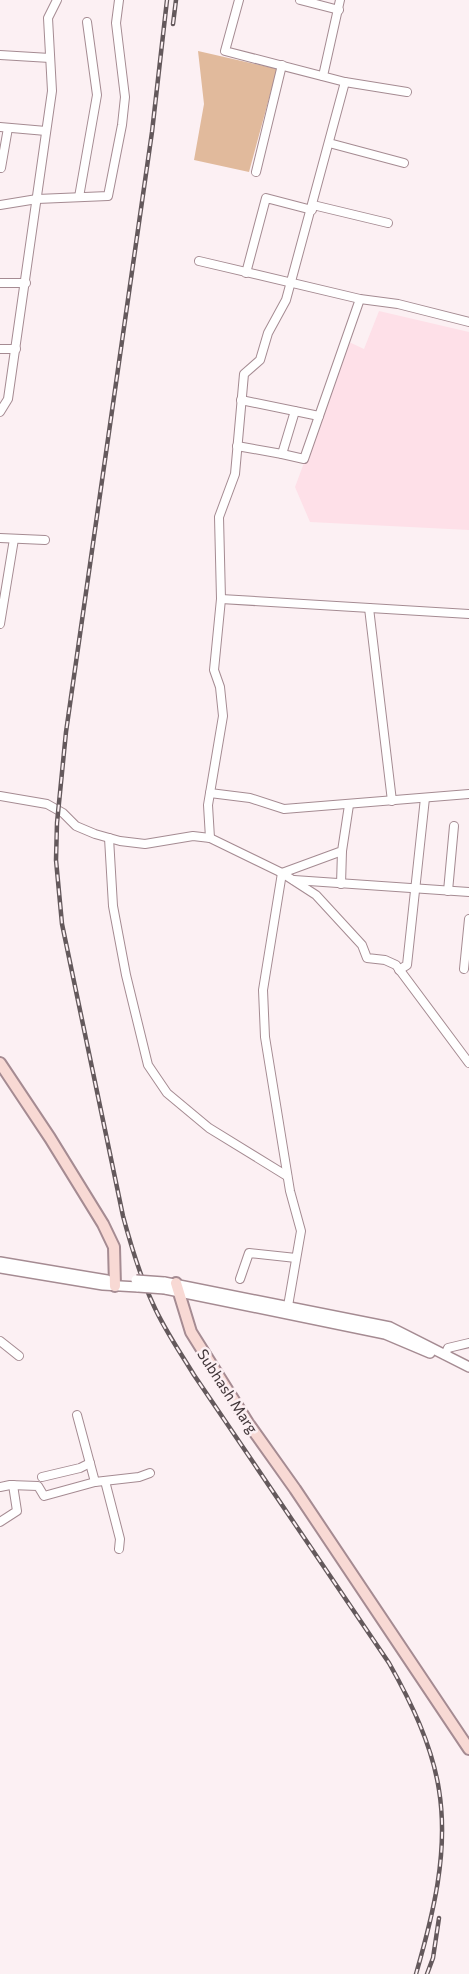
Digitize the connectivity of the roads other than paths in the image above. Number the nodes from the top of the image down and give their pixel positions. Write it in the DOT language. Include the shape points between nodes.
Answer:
graph roads {
  1 [pos="57,0"];
  2 [pos="119,0"];
  3 [pos="239,0"];
  4 [pos="300,0"];
  5 [pos="340,0"];
  6 [pos="339,10"];
  7 [pos="87,22"];
  8 [pos="0,55"];
  9 [pos="50,58"];
  10 [pos="282,65"];
  11 [pos="323,76"];
  12 [pos="345,82"];
  13 [pos="407,92"];
  14 [pos="4,127"];
  15 [pos="46,132"];
  16 [pos="329,143"];
  17 [pos="404,164"];
  18 [pos="1,168"];
  19 [pos="256,172"];
  20 [pos="79,197"];
  21 [pos="37,199"];
  22 [pos="0,205"];
  23 [pos="312,207"];
  24 [pos="388,224"];
  25 [pos="199,261"];
  26 [pos="246,273"];
  27 [pos="0,283"];
  28 [pos="26,283"];
  29 [pos="291,283"];
  30 [pos="360,299"];
  31 [pos="469,322"];
  32 [pos="0,349"];
  33 [pos="16,349"];
  34 [pos="241,400"];
  35 [pos="295,411"];
  36 [pos="0,412"];
  37 [pos="319,416"];
  38 [pos="237,446"];
  39 [pos="282,454"];
  40 [pos="0,538"];
  41 [pos="15,539"];
  42 [pos="45,540"];
  43 [pos="221,599"];
  44 [pos="369,608"];
  45 [pos="469,614"];
  46 [pos="0,624"];
  47 [pos="210,792"];
  48 [pos="469,795"];
  49 [pos="0,796"];
  50 [pos="425,798"];
  51 [pos="392,801"];
  52 [pos="349,805"];
  53 [pos="454,826"];
  54 [pos="109,838"];
  55 [pos="210,838"];
  56 [pos="342,851"];
  57 [pos="282,873"];
  58 [pos="293,880"];
  59 [pos="341,884"];
  60 [pos="415,888"];
  61 [pos="448,891"];
  62 [pos="469,892"];
  63 [pos="469,919"];
  64 [pos="464,969"];
  65 [pos="399,970"];
  66 [pos="0,1063"];
  67 [pos="469,1063"];
  68 [pos="287,1176"];
  69 [pos="296,1258"];
  70 [pos="0,1262"];
  71 [pos="0,1268"];
  72 [pos="240,1279"];
  73 [pos="114,1283"];
  74 [pos="177,1287"];
  75 [pos="288,1306"];
  76 [pos="0,1341"];
  77 [pos="469,1343"];
  78 [pos="445,1355"];
  79 [pos="19,1356"];
  80 [pos="469,1367"];
  81 [pos="469,1374"];
  82 [pos="77,1415"];
  83 [pos="90,1463"];
  84 [pos="150,1473"];
  85 [pos="42,1478"];
  86 [pos="105,1481"];
  87 [pos="95,1482"];
  88 [pos="13,1485"];
  89 [pos="0,1487"];
  90 [pos="0,1522"];
  91 [pos="119,1549"];
  92 [pos="469,1749"];
  1 -- 9 [label="street" via="48,18"];
  2 -- 20 [label="street" via="116,23 125,97 108,196"];
  3 -- 10 [label="street" via="225,51"];
  4 -- 6 [label="street"];
  5 -- 6 [label="street"];
  6 -- 11 [label="street"];
  7 -- 20 [label="street" via="97,95"];
  8 -- 9 [label="street"];
  9 -- 15 [label="street" via="52,91"];
  10 -- 11 [label="street"];
  10 -- 19 [label="street"];
  11 -- 12 [label="street"];
  12 -- 13 [label="street"];
  12 -- 16 [label="street"];
  14 -- 15 [label="street"];
  14 -- 18 [label="street"];
  15 -- 21 [label="street"];
  16 -- 17 [label="street"];
  16 -- 23 [label="street"];
  20 -- 21 [label="street"];
  21 -- 22 [label="street"];
  21 -- 28 [label="street"];
  23 -- 24 [label="street"];
  23 -- 26 [label="street" via="266,198"];
  23 -- 29 [label="street"];
  25 -- 26 [label="street"];
  26 -- 29 [label="street"];
  27 -- 28 [label="street"];
  28 -- 33 [label="street"];
  29 -- 30 [label="street"];
  29 -- 34 [label="street" via="260,360 244,374"];
  30 -- 31 [label="street"];
  30 -- 37 [label="street"];
  32 -- 33 [label="street"];
  33 -- 36 [label="street" via="9,399"];
  34 -- 35 [label="street"];
  34 -- 38 [label="street"];
  35 -- 37 [label="street"];
  35 -- 39 [label="street"];
  37 -- 39 [label="street" via="304,459"];
  38 -- 39 [label="street"];
  38 -- 43 [label="street" via="235,474 219,517"];
  40 -- 41 [label="street"];
  41 -- 42 [label="street"];
  41 -- 46 [label="street"];
  43 -- 44 [label="street"];
  43 -- 47 [label="street" via="214,670 223,716"];
  44 -- 45 [label="street"];
  44 -- 51 [label="street"];
  47 -- 52 [label="street" via="250,798 284,809"];
  47 -- 55 [label="street"];
  48 -- 50 [label="street"];
  49 -- 54 [label="street" via="47,804 76,826"];
  50 -- 51 [label="street"];
  50 -- 60 [label="street"];
  51 -- 52 [label="street"];
  52 -- 56 [label="street"];
  53 -- 61 [label="street"];
  54 -- 55 [label="street" via="146,844 193,836"];
  54 -- 68 [label="street" via="113,906 148,1065 167,1094 208,1128"];
  55 -- 57 [label="street"];
  56 -- 57 [label="street"];
  56 -- 59 [label="street"];
  57 -- 58 [label="street"];
  57 -- 68 [label="street" via="263,990 265,1037"];
  58 -- 59 [label="street"];
  58 -- 65 [label="street" via="316,895 343,923 362,945 367,958 386,960"];
  59 -- 60 [label="street"];
  60 -- 61 [label="street"];
  60 -- 65 [label="street" via="406,965"];
  61 -- 62 [label="street"];
  63 -- 64 [label="street"];
  65 -- 67 [label="street"];
  66 -- 73 [label="main road" via="103,1224 114,1247"];
  68 -- 69 [label="street" via="301,1231"];
  69 -- 72 [label="street" via="249,1253"];
  69 -- 75 [label="street"];
  70 -- 73 [label="street"];
  71 -- 73 [label="street"];
  73 -- 74 [label="street, bridge"];
  74 -- 75 [label="street"];
  74 -- 81 [label="street" via="385,1334"];
  74 -- 92 [label="main road, Subhash Marg" via="190,1332"];
  75 -- 78 [label="street" via="390,1327"];
  76 -- 79 [label="street"];
  77 -- 78 [label="street" via="448,1348"];
  78 -- 80 [label="street"];
  82 -- 83 [label="street"];
  83 -- 85 [label="street"];
  83 -- 87 [label="street"];
  84 -- 86 [label="street"];
  86 -- 87 [label="street"];
  86 -- 91 [label="street"];
  87 -- 88 [label="street" via="44,1496 38,1486"];
  88 -- 89 [label="street"];
  88 -- 90 [label="street" via="17,1511"];
}
